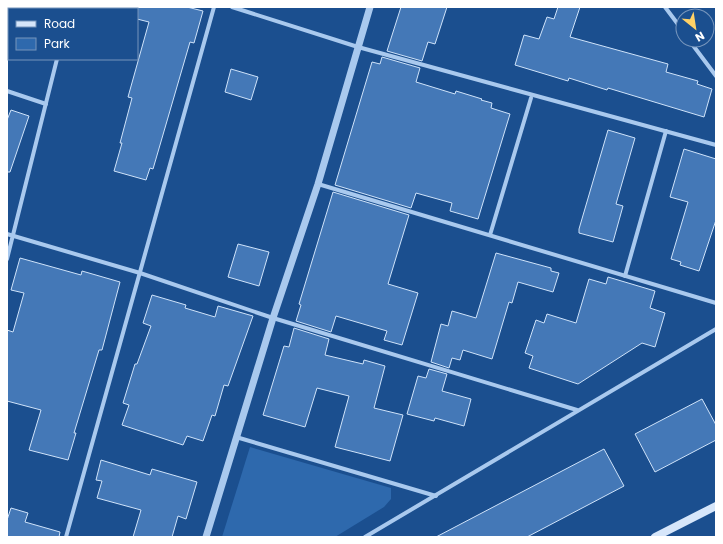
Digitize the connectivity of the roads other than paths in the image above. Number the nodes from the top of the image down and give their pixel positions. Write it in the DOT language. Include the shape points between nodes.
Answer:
graph roads {
  1 [pos="214,7"];
  2 [pos="232,7"];
  3 [pos="370,7"];
  4 [pos="665,7"];
  5 [pos="675,21"];
  6 [pos="358,46"];
  7 [pos="695,48"];
  8 [pos="57,60"];
  9 [pos="716,76"];
  10 [pos="7,91"];
  11 [pos="531,98"];
  12 [pos="46,104"];
  13 [pos="666,131"];
  14 [pos="716,145"];
  15 [pos="318,184"];
  16 [pos="7,234"];
  17 [pos="490,235"];
  18 [pos="14,237"];
  19 [pos="7,260"];
  20 [pos="140,273"];
  21 [pos="625,276"];
  22 [pos="716,303"];
  23 [pos="273,318"];
  24 [pos="716,329"];
  25 [pos="577,410"];
  26 [pos="236,437"];
  27 [pos="436,496"];
  28 [pos="716,506"];
  29 [pos="66,537"];
  30 [pos="206,537"];
  31 [pos="365,537"];
  32 [pos="655,537"];
  1 -- 20 [label="street"];
  2 -- 6 [label="street"];
  3 -- 6 [label="street"];
  4 -- 5 [label="street"];
  6 -- 13 [label="street"];
  6 -- 15 [label="street"];
  7 -- 9 [label="street"];
  8 -- 12 [label="street"];
  10 -- 12 [label="street"];
  11 -- 17 [label="street"];
  12 -- 18 [label="street"];
  13 -- 14 [label="street"];
  13 -- 21 [label="street"];
  15 -- 17 [label="street"];
  15 -- 23 [label="street"];
  16 -- 18 [label="street"];
  17 -- 21 [label="street"];
  18 -- 19 [label="street"];
  18 -- 20 [label="street"];
  20 -- 23 [label="street"];
  20 -- 29 [label="street"];
  21 -- 22 [label="street"];
  23 -- 25 [label="street"];
  23 -- 26 [label="street"];
  24 -- 25 [label="street"];
  25 -- 27 [label="street"];
  26 -- 27 [label="street"];
  26 -- 30 [label="street"];
  27 -- 31 [label="street"];
  28 -- 32 [label="main road"];
}
